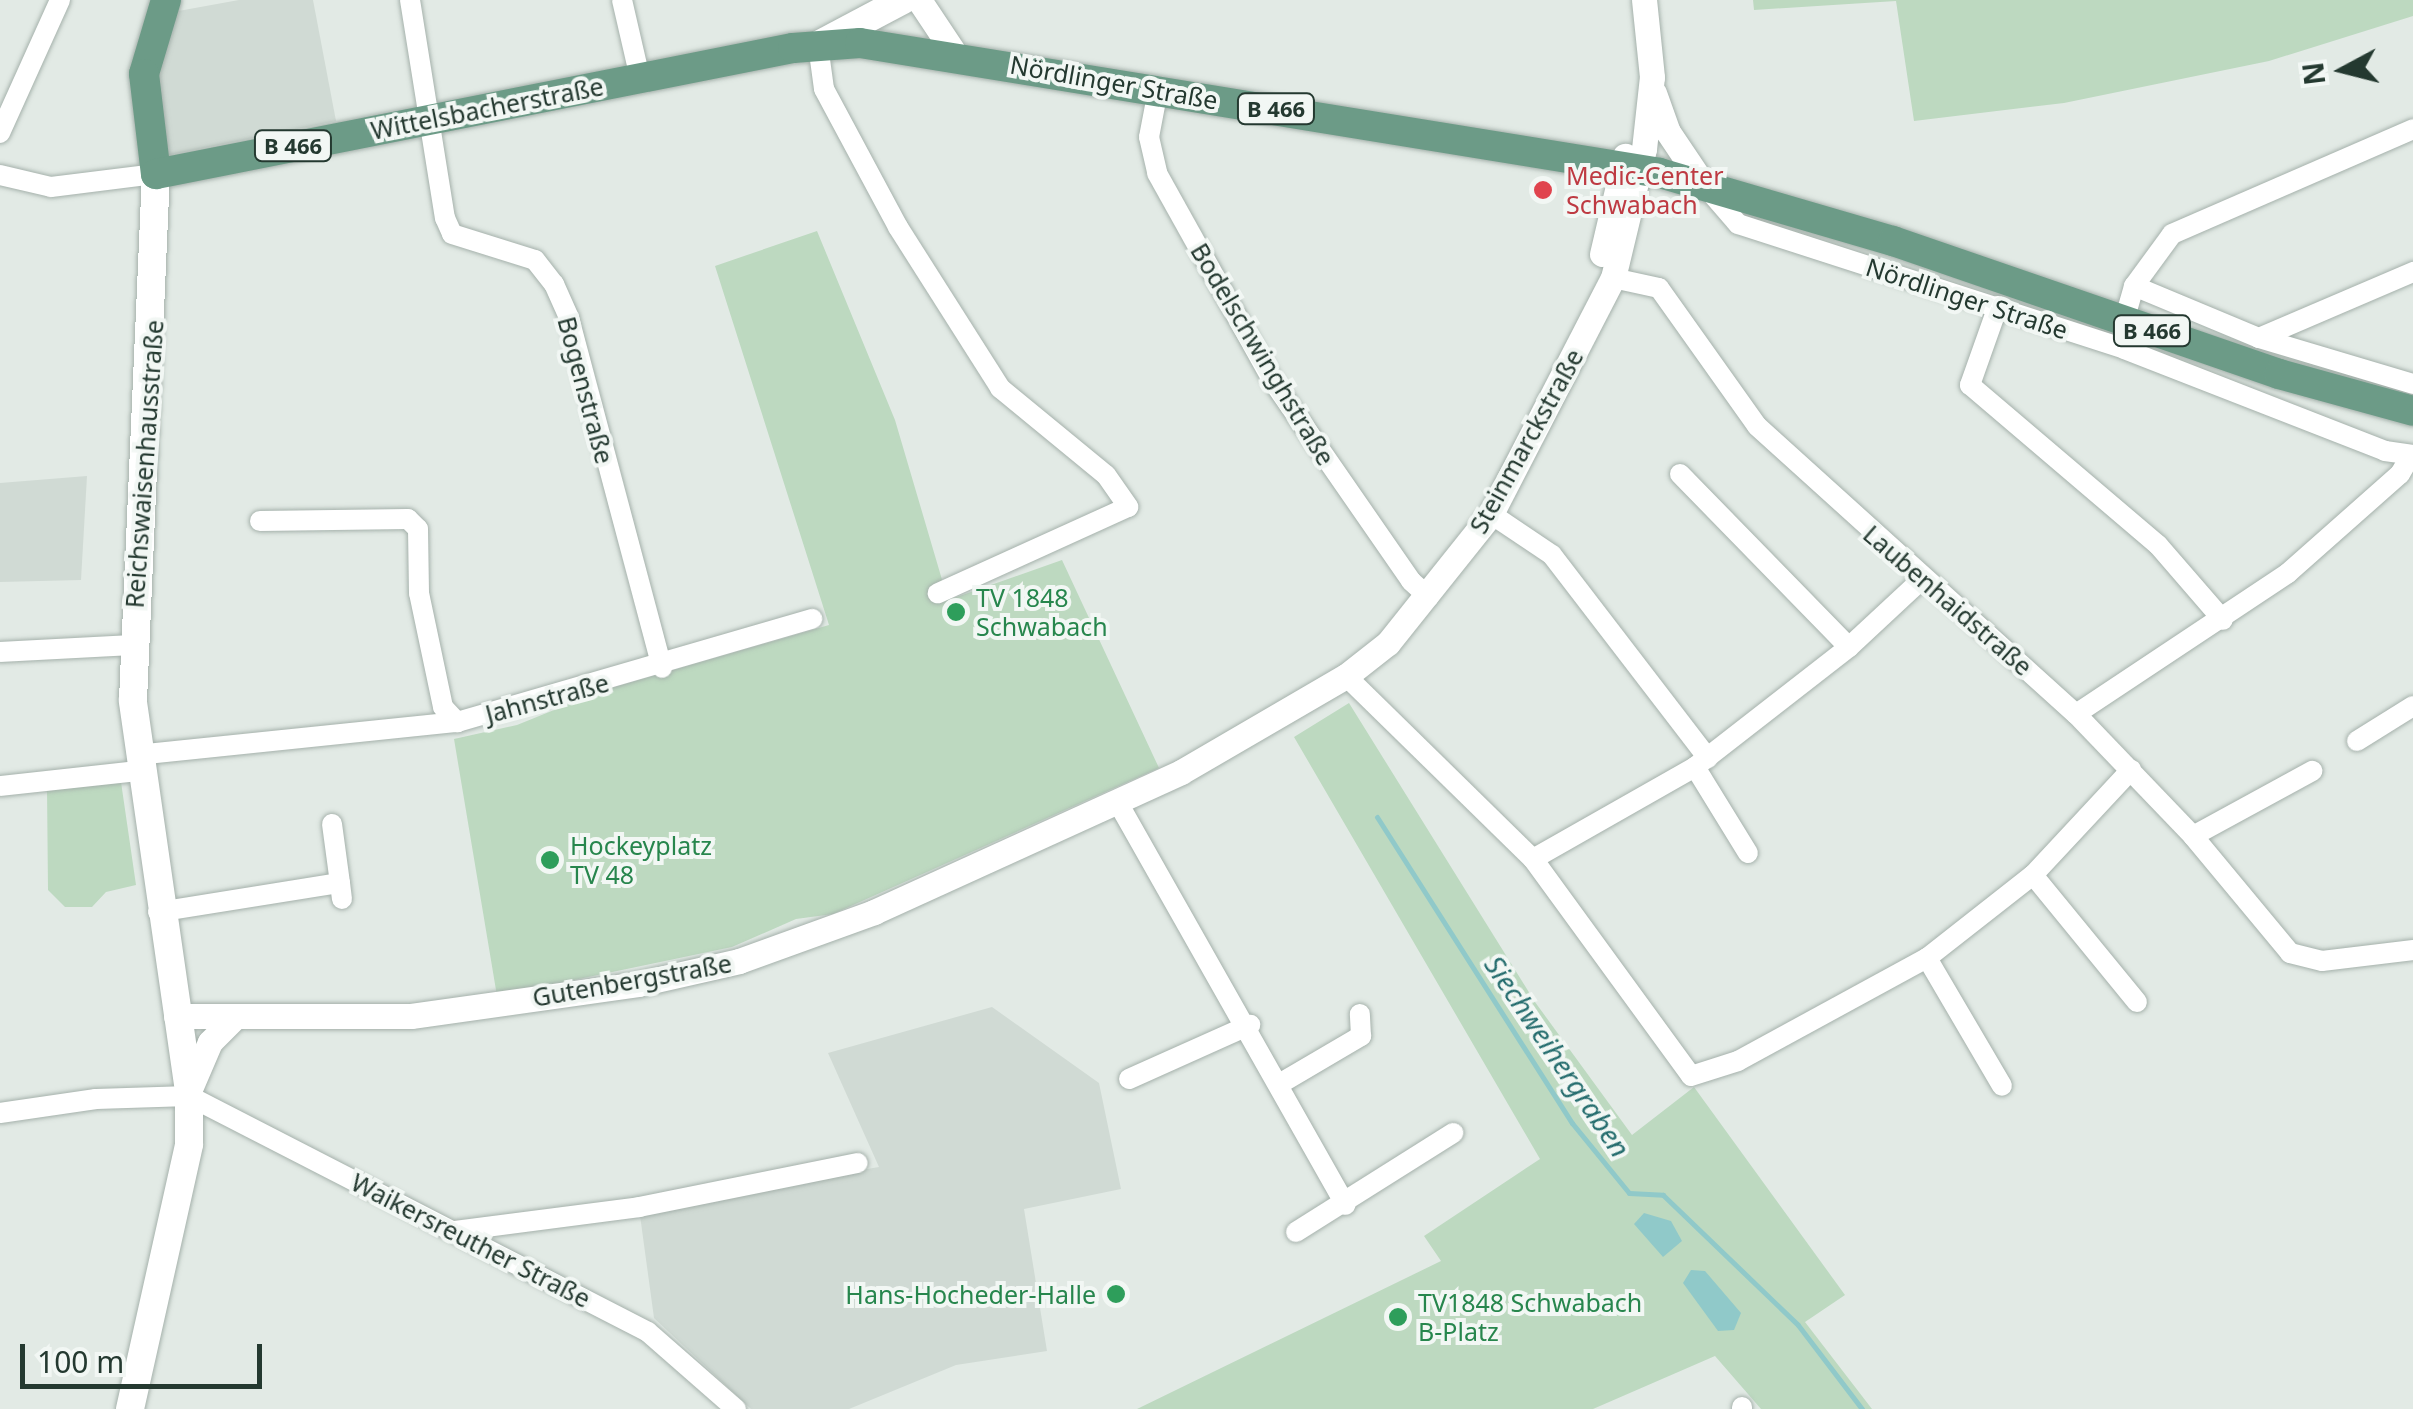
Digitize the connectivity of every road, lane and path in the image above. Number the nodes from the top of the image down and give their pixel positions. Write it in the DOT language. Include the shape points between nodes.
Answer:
graph roads {
  1 [pos="60,0"];
  2 [pos="166,0"];
  3 [pos="410,0"];
  4 [pos="622,0"];
  5 [pos="903,0"];
  6 [pos="920,0"];
  7 [pos="1644,0"];
  8 [pos="1646,27"];
  9 [pos="818,45"];
  10 [pos="955,54"];
  11 [pos="1652,77"];
  12 [pos="640,78"];
  13 [pos="1158,90"];
  14 [pos="430,118"];
  15 [pos="2413,129"];
  16 [pos="0,133"];
  17 [pos="1631,169"];
  18 [pos="156,174"];
  19 [pos="0,175"];
  20 [pos="1703,184"];
  21 [pos="2413,272"];
  22 [pos="1613,278"];
  23 [pos="2134,286"];
  24 [pos="1998,306"];
  25 [pos="1592,318"];
  26 [pos="2124,321"];
  27 [pos="2260,338"];
  28 [pos="2413,384"];
  29 [pos="2413,411"];
  30 [pos="2412,455"];
  31 [pos="1680,474"];
  32 [pos="1491,514"];
  33 [pos="260,521"];
  34 [pos="1921,580"];
  35 [pos="938,593"];
  36 [pos="1429,597"];
  37 [pos="812,620"];
  38 [pos="2223,620"];
  39 [pos="132,645"];
  40 [pos="1849,647"];
  41 [pos="0,652"];
  42 [pos="662,668"];
  43 [pos="1346,676"];
  44 [pos="2413,706"];
  45 [pos="2076,714"];
  46 [pos="457,722"];
  47 [pos="2357,740"];
  48 [pos="1701,762"];
  49 [pos="138,763"];
  50 [pos="2131,770"];
  51 [pos="2312,771"];
  52 [pos="0,786"];
  53 [pos="1117,801"];
  54 [pos="332,824"];
  55 [pos="2193,836"];
  56 [pos="1748,853"];
  57 [pos="1532,859"];
  58 [pos="2033,875"];
  59 [pos="158,912"];
  60 [pos="2413,950"];
  61 [pos="1927,958"];
  62 [pos="2137,1002"];
  63 [pos="1360,1014"];
  64 [pos="176,1016"];
  65 [pos="235,1017"];
  66 [pos="1250,1025"];
  67 [pos="1129,1079"];
  68 [pos="1281,1084"];
  69 [pos="2002,1086"];
  70 [pos="189,1094"];
  71 [pos="0,1114"];
  72 [pos="1453,1134"];
  73 [pos="858,1163"];
  74 [pos="1346,1205"];
  75 [pos="454,1231"];
  76 [pos="1296,1232"];
  77 [pos="130,1409"];
  78 [pos="736,1409"];
  1 -- 16 [label="street"];
  2 -- 18 [label="main road" via="144,74"];
  3 -- 14 [label="street"];
  4 -- 12 [label="street"];
  5 -- 9 [label="main road"];
  6 -- 10 [label="street"];
  7 -- 8 [label="street"];
  8 -- 11 [label="street"];
  8 -- 17 [label="street"];
  9 -- 10 [label="main road, Nördlinger Straße / B 466"];
  9 -- 12 [label="main road, Wittelsbacherstraße / B 466"];
  9 -- 35 [label="street" via="833,106 898,227 1000,388 1106,475 1128,507"];
  10 -- 13 [label="main road, Nördlinger Straße / B 466"];
  11 -- 17 [label="street"];
  11 -- 20 [label="street" via="1668,132"];
  12 -- 14 [label="main road, Wittelsbacherstraße / B 466"];
  13 -- 17 [label="main road, Nördlinger Straße / B 466"];
  13 -- 36 [label="street, Bodelschwinghstraße" via="1149,137 1157,173 1272,380 1411,581"];
  14 -- 18 [label="main road, Wittelsbacherstraße / B 466"];
  14 -- 42 [label="street, Bogenstraße" via="452,234 535,260 569,318"];
  15 -- 23 [label="street" via="2172,234"];
  17 -- 20 [label="main road, Nördlinger Straße / B 466"];
  17 -- 22 [label="street, Steinmarckstraße"];
  17 -- 25 [label="street, Steinmarckstraße"];
  18 -- 19 [label="street" via="51,187"];
  18 -- 39 [label="main road, Reichswaisenhausstraße" via="160,207"];
  20 -- 24 [label="street, Nördlinger Straße" via="1738,224"];
  20 -- 26 [label="main road, Nördlinger Straße / B 466"];
  21 -- 27 [label="street"];
  22 -- 25 [label="street, Steinmarckstraße"];
  22 -- 34 [label="street, Laubenhaidstraße" via="1659,288 1757,426"];
  23 -- 26 [label="street"];
  23 -- 27 [label="street"];
  24 -- 30 [label="street, Nördlinger Straße"];
  24 -- 38 [label="street" via="1970,385 2158,545"];
  25 -- 32 [label="street, Steinmarckstraße"];
  26 -- 29 [label="main road, Nördlinger Straße / B 466"];
  27 -- 28 [label="street"];
  30 -- 38 [label="street" via="2338,532"];
  31 -- 40 [label="street"];
  32 -- 36 [label="street, Steinmarckstraße"];
  32 -- 48 [label="street" via="1552,554"];
  33 -- 46 [label="street, Jahnstraße" via="408,519 418,530 423,612 443,707"];
  34 -- 40 [label="street"];
  34 -- 45 [label="street, Laubenhaidstraße"];
  36 -- 43 [label="street, Steinmarckstraße" via="1388,643"];
  37 -- 42 [label="street, Jahnstraße"];
  38 -- 45 [label="street"];
  39 -- 41 [label="street"];
  39 -- 49 [label="main road, Reichswaisenhausstraße"];
  40 -- 48 [label="street"];
  42 -- 46 [label="street, Jahnstraße"];
  43 -- 53 [label="street, Steinmarckstraße" via="1260,730"];
  43 -- 57 [label="street"];
  44 -- 47 [label="street"];
  45 -- 50 [label="street, Laubenhaidstraße"];
  46 -- 49 [label="street"];
  48 -- 56 [label="street"];
  48 -- 57 [label="street"];
  49 -- 52 [label="street"];
  49 -- 59 [label="main road, Reichswaisenhausstraße"];
  50 -- 55 [label="street, Laubenhaidstraße"];
  50 -- 58 [label="street"];
  51 -- 55 [label="street"];
  53 -- 65 [label="street, Gutenbergstraße" via="874,912 740,961 638,984 411,1016"];
  53 -- 66 [label="street"];
  54 -- 59 [label="street" via="341,891"];
  55 -- 60 [label="street, Laubenhaidstraße" via="2290,954 2322,961"];
  57 -- 61 [label="street" via="1680,1066 1703,1076"];
  58 -- 61 [label="street"];
  58 -- 62 [label="street"];
  59 -- 64 [label="main road, Reichswaisenhausstraße"];
  61 -- 69 [label="street"];
  63 -- 68 [label="street" via="1361,1036"];
  64 -- 65 [label="street, Gutenbergstraße"];
  64 -- 70 [label="main road, Reichswaisenhausstraße"];
  65 -- 70 [label="street" via="210,1042"];
  66 -- 67 [label="street"];
  66 -- 68 [label="street"];
  68 -- 74 [label="street"];
  70 -- 71 [label="street"];
  70 -- 75 [label="street, Waikersreuther Straße"];
  70 -- 77 [label="main road, Reichswaisenhausstraße" via="182,1193 150,1303"];
  72 -- 74 [label="street"];
  73 -- 75 [label="street" via="638,1207"];
  74 -- 76 [label="street"];
  75 -- 78 [label="street, Waikersreuther Straße" via="648,1332"];
}
